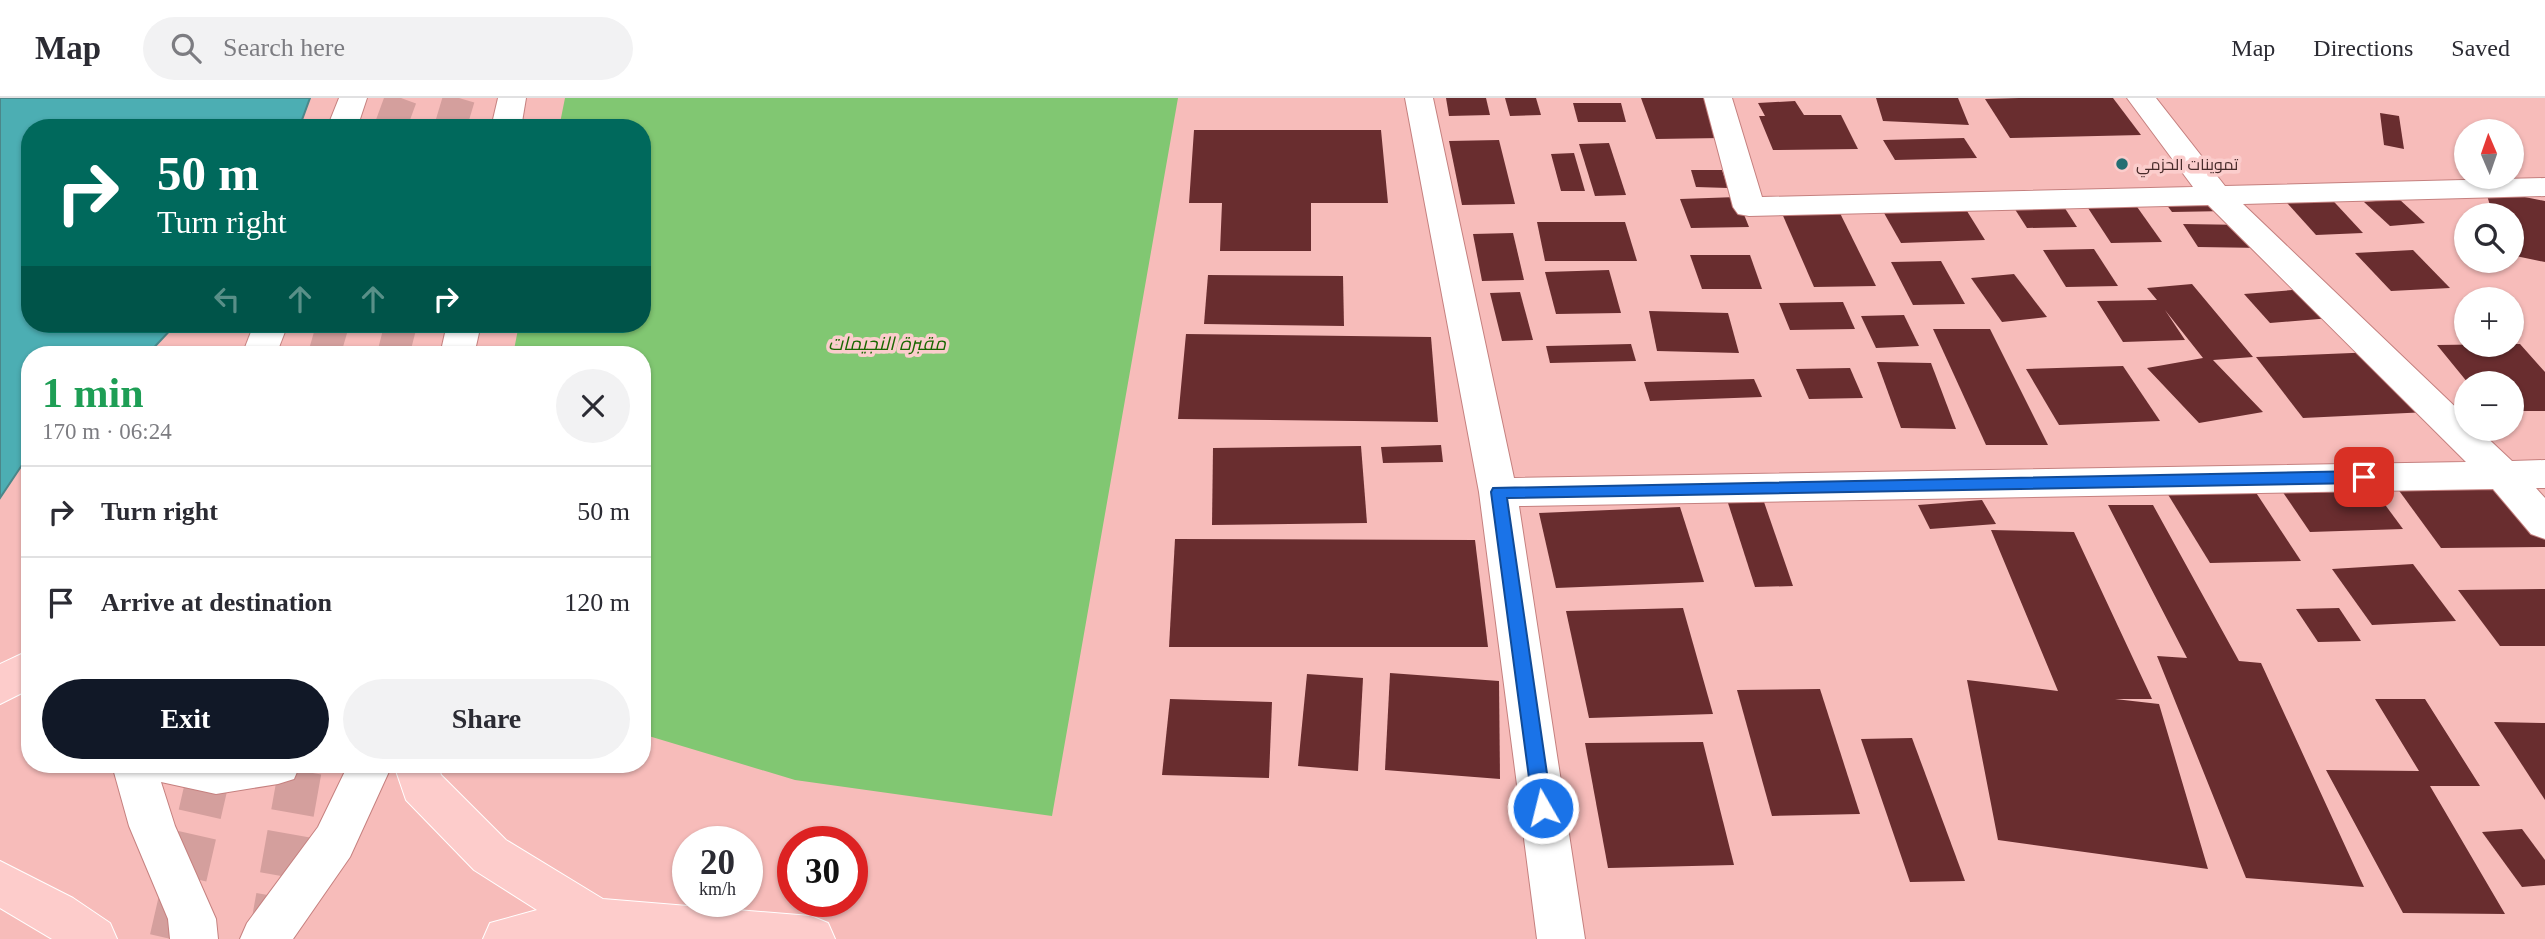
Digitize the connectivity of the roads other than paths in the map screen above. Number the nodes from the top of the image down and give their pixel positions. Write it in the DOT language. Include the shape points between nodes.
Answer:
graph roads {
  1 [pos="353,98"];
  2 [pos="512,98"];
  3 [pos="1419,98"];
  4 [pos="1718,98"];
  5 [pos="2141,98"];
  6 [pos="345,119"];
  7 [pos="508,119"];
  8 [pos="2545,187"];
  9 [pos="2215,194"];
  10 [pos="2545,474"];
  11 [pos="2503,475"];
  12 [pos="1498,492"];
  13 [pos="2545,524"];
  14 [pos="21,673"];
  15 [pos="0,686"];
  16 [pos="136,773"];
  17 [pos="206,773"];
  18 [pos="228,773"];
  19 [pos="365,773"];
  20 [pos="418,773"];
  21 [pos="0,883"];
  22 [pos="596,921"];
  23 [pos="93,939"];
  24 [pos="194,939"];
  25 [pos="264,939"];
  26 [pos="507,939"];
  27 [pos="811,939"];
  28 [pos="1561,939"];
  1 -- 6 [label="street"];
  2 -- 7 [label="street"];
  3 -- 12 [label="street"];
  4 -- 9 [label="street" via="1749,207"];
  5 -- 9 [label="street"];
  8 -- 9 [label="street"];
  9 -- 11 [label="street"];
  10 -- 11 [label="street"];
  11 -- 12 [label="street"];
  11 -- 13 [label="street"];
  12 -- 28 [label="street"];
  14 -- 15 [label="main road"];
  16 -- 24 [label="street" via="152,826 192,919"];
  17 -- 18 [label="street"];
  19 -- 25 [label="street" via="334,842"];
  20 -- 22 [label="main road" via="422,786 490,855"];
  21 -- 23 [label="main road"];
  22 -- 26 [label="main road"];
  22 -- 27 [label="main road"];
}
